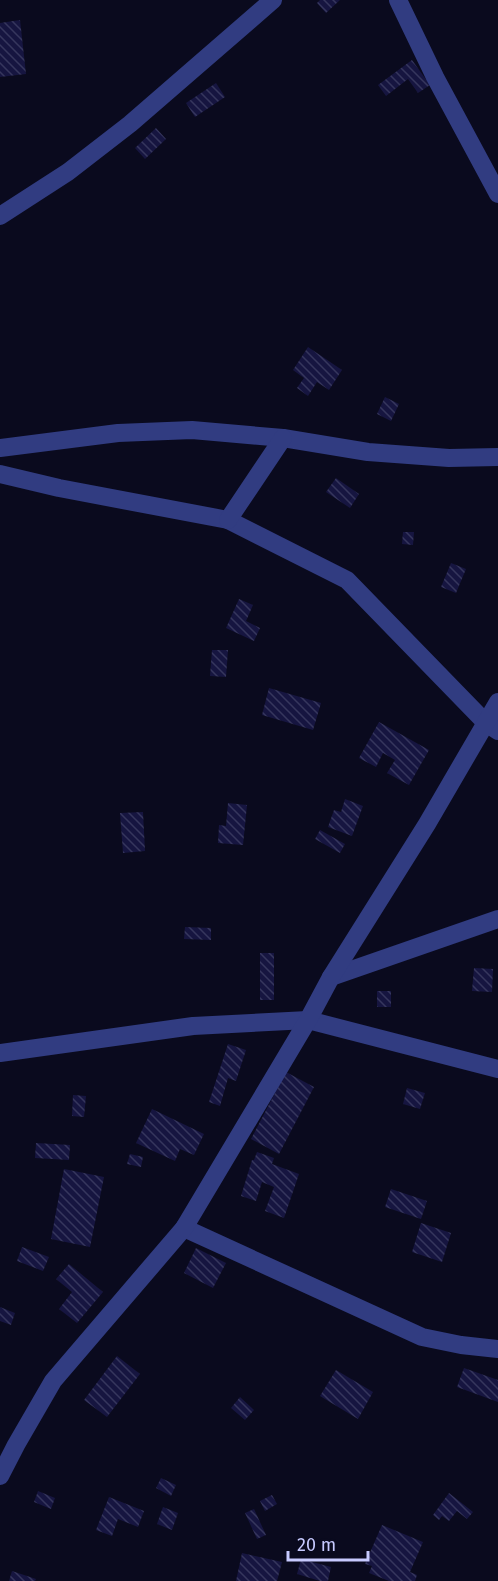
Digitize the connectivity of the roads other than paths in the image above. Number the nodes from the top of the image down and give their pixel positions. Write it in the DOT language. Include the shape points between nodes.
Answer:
graph roads {
  1 [pos="273,0"];
  2 [pos="398,0"];
  3 [pos="498,194"];
  4 [pos="0,216"];
  5 [pos="283,438"];
  6 [pos="0,448"];
  7 [pos="498,457"];
  8 [pos="0,474"];
  9 [pos="228,520"];
  10 [pos="498,702"];
  11 [pos="492,727"];
  12 [pos="498,919"];
  13 [pos="331,976"];
  14 [pos="308,1020"];
  15 [pos="0,1053"];
  16 [pos="498,1069"];
  17 [pos="184,1228"];
  18 [pos="498,1349"];
  19 [pos="0,1476"];
  1 -- 4 [label="street" via="130,124 68,172"];
  2 -- 3 [label="street"];
  5 -- 6 [label="street" via="192,430 118,433"];
  5 -- 7 [label="street" via="368,452"];
  5 -- 9 [label="street"];
  8 -- 9 [label="street"];
  9 -- 11 [label="street" via="347,580"];
  10 -- 11 [label="street"];
  11 -- 13 [label="street"];
  12 -- 13 [label="street"];
  13 -- 14 [label="street"];
  14 -- 15 [label="street" via="193,1026"];
  14 -- 16 [label="street"];
  14 -- 17 [label="street"];
  17 -- 18 [label="street" via="422,1337"];
  17 -- 19 [label="street" via="53,1381"];
}
